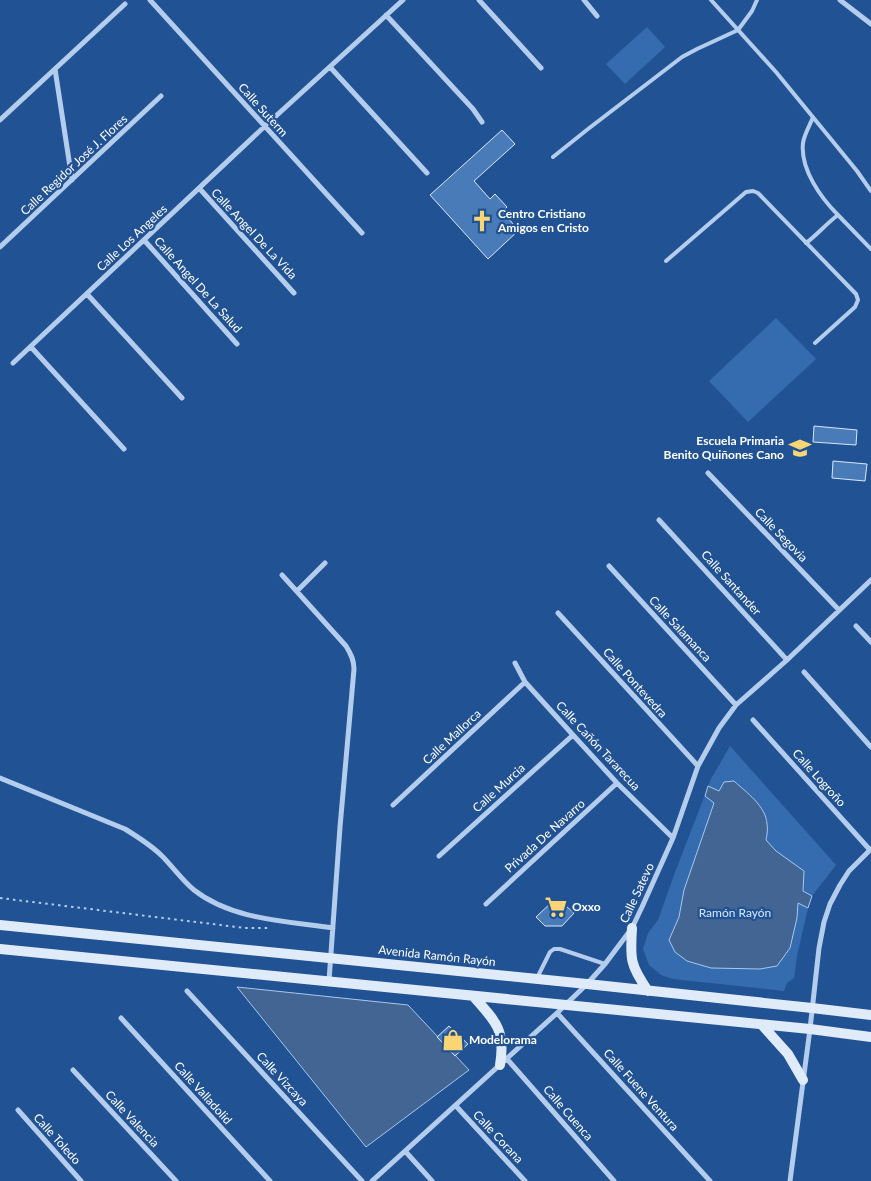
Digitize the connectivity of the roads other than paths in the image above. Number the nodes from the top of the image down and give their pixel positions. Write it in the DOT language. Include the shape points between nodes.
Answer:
graph roads {
  1 [pos="150,0"];
  2 [pos="403,0"];
  3 [pos="479,0"];
  4 [pos="584,0"];
  5 [pos="711,0"];
  6 [pos="758,0"];
  7 [pos="840,0"];
  8 [pos="125,4"];
  9 [pos="386,15"];
  10 [pos="597,16"];
  11 [pos="871,24"];
  12 [pos="738,30"];
  13 [pos="330,67"];
  14 [pos="541,68"];
  15 [pos="55,69"];
  16 [pos="161,96"];
  17 [pos="813,117"];
  18 [pos="0,120"];
  19 [pos="482,122"];
  20 [pos="264,126"];
  21 [pos="553,157"];
  22 [pos="427,173"];
  23 [pos="72,180"];
  24 [pos="199,188"];
  25 [pos="871,191"];
  26 [pos="838,215"];
  27 [pos="362,233"];
  28 [pos="144,240"];
  29 [pos="806,243"];
  30 [pos="0,247"];
  31 [pos="871,249"];
  32 [pos="666,261"];
  33 [pos="294,293"];
  34 [pos="87,294"];
  35 [pos="815,343"];
  36 [pos="237,344"];
  37 [pos="31,347"];
  38 [pos="12,363"];
  39 [pos="182,398"];
  40 [pos="124,450"];
  41 [pos="708,473"];
  42 [pos="659,520"];
  43 [pos="325,563"];
  44 [pos="609,566"];
  45 [pos="282,575"];
  46 [pos="871,580"];
  47 [pos="297,591"];
  48 [pos="838,610"];
  49 [pos="558,613"];
  50 [pos="856,626"];
  51 [pos="871,642"];
  52 [pos="788,660"];
  53 [pos="515,663"];
  54 [pos="804,672"];
  55 [pos="525,682"];
  56 [pos="736,705"];
  57 [pos="753,720"];
  58 [pos="572,735"];
  59 [pos="871,747"];
  60 [pos="698,766"];
  61 [pos="0,778"];
  62 [pos="617,783"];
  63 [pos="392,806"];
  64 [pos="672,838"];
  65 [pos="870,850"];
  66 [pos="440,856"];
  67 [pos="486,904"];
  68 [pos="0,925"];
  69 [pos="333,928"];
  70 [pos="632,928"];
  71 [pos="0,949"];
  72 [pos="331,958"];
  73 [pos="605,964"];
  74 [pos="537,979"];
  75 [pos="329,982"];
  76 [pos="587,984"];
  77 [pos="188,991"];
  78 [pos="648,991"];
  79 [pos="473,996"];
  80 [pos="565,1005"];
  81 [pos="812,1008"];
  82 [pos="557,1014"];
  83 [pos="871,1015"];
  84 [pos="121,1018"];
  85 [pos="762,1025"];
  86 [pos="810,1029"];
  87 [pos="871,1037"];
  88 [pos="503,1062"];
  89 [pos="74,1070"];
  90 [pos="803,1080"];
  91 [pos="456,1106"];
  92 [pos="18,1110"];
  93 [pos="405,1151"];
  94 [pos="81,1181"];
  95 [pos="176,1181"];
  96 [pos="270,1181"];
  97 [pos="362,1181"];
  98 [pos="372,1181"];
  99 [pos="432,1181"];
  100 [pos="525,1181"];
  101 [pos="614,1181"];
  102 [pos="710,1181"];
  103 [pos="790,1181"];
  1 -- 20 [label="street, Calle Suterm"];
  2 -- 9 [label="street, Calle Los Angeles"];
  3 -- 14 [label="street"];
  4 -- 10 [label="street"];
  5 -- 12 [label="lane"];
  6 -- 12 [label="lane"];
  7 -- 11 [label="street"];
  8 -- 15 [label="street"];
  9 -- 13 [label="street, Calle Los Angeles"];
  9 -- 19 [label="street"];
  12 -- 17 [label="lane"];
  12 -- 21 [label="lane" via="676,62"];
  13 -- 20 [label="street, Calle Los Angeles"];
  13 -- 22 [label="street"];
  15 -- 18 [label="street"];
  15 -- 23 [label="street"];
  16 -- 23 [label="street, Calle Regidor José J. Flores"];
  17 -- 25 [label="lane"];
  17 -- 26 [label="lane" via="803,142 804,160 814,186"];
  20 -- 24 [label="street, Calle Los Angeles"];
  20 -- 27 [label="street, Calle Suterm"];
  23 -- 30 [label="street, Calle Regidor José J. Flores"];
  24 -- 28 [label="street, Calle Los Angeles"];
  24 -- 33 [label="street, Calle Angel De La Vida"];
  26 -- 29 [label="lane"];
  26 -- 31 [label="lane"];
  28 -- 34 [label="street, Calle Los Angeles"];
  28 -- 36 [label="street, Calle Angel De La Salud"];
  29 -- 32 [label="lane" via="758,194 746,192"];
  29 -- 35 [label="lane" via="856,294 858,300 855,308"];
  34 -- 37 [label="street, Calle Los Angeles"];
  34 -- 39 [label="street"];
  37 -- 38 [label="street, Calle Los Angeles"];
  37 -- 40 [label="street"];
  41 -- 48 [label="street, Calle Segovia"];
  42 -- 52 [label="street, Calle Santander"];
  43 -- 47 [label="street"];
  44 -- 56 [label="street, Calle Salamanca"];
  45 -- 47 [label="street"];
  46 -- 48 [label="street, Calle Satevo"];
  47 -- 69 [label="street" via="346,646 354,661"];
  48 -- 52 [label="street, Calle Satevo"];
  49 -- 60 [label="street, Calle Pontevedra"];
  50 -- 51 [label="street"];
  52 -- 56 [label="street, Calle Satevo"];
  53 -- 55 [label="street, Calle Cañón Tararecua"];
  54 -- 59 [label="street"];
  55 -- 58 [label="street, Calle Cañón Tararecua"];
  55 -- 63 [label="street, Calle Mallorca"];
  56 -- 60 [label="street, Calle Satevo"];
  57 -- 65 [label="street, Calle Logroño"];
  58 -- 62 [label="street, Calle Cañón Tararecua"];
  58 -- 66 [label="street, Calle Murcia"];
  60 -- 64 [label="street, Calle Satevo"];
  61 -- 69 [label="street" via="143,839 208,900 248,914"];
  62 -- 64 [label="street, Calle Cañón Tararecua"];
  62 -- 67 [label="street, Privada De Navarro"];
  64 -- 70 [label="street, Calle Satevo"];
  65 -- 81 [label="street" via="849,871 830,904 819,948"];
  68 -- 72 [label="main road, Avenida Ramón Rayón"];
  69 -- 72 [label="street"];
  70 -- 73 [label="street, Calle Satevo"];
  70 -- 78 [label="main road" via="632,962"];
  71 -- 75 [label="main road"];
  72 -- 74 [label="main road, Avenida Ramón Rayón"];
  72 -- 75 [label="street"];
  73 -- 74 [label="lane" via="554,949"];
  73 -- 76 [label="street, Calle Satevo"];
  74 -- 76 [label="main road, Avenida Ramón Rayón"];
  75 -- 79 [label="main road"];
  76 -- 78 [label="main road, Avenida Ramón Rayón"];
  76 -- 80 [label="street, Calle Satevo"];
  77 -- 97 [label="street, Calle Vizcaya"];
  78 -- 81 [label="main road, Avenida Ramón Rayón"];
  79 -- 80 [label="main road"];
  79 -- 88 [label="main road" via="498,1027"];
  80 -- 82 [label="street, Calle Satevo"];
  80 -- 85 [label="main road"];
  81 -- 83 [label="main road, Avenida Ramón Rayón"];
  81 -- 86 [label="street"];
  82 -- 88 [label="street, Calle Satevo"];
  82 -- 102 [label="street, Calle Fuene Ventura"];
  84 -- 96 [label="street, Calle Valladolid"];
  85 -- 86 [label="main road"];
  85 -- 90 [label="main road" via="788,1054"];
  86 -- 87 [label="main road"];
  86 -- 90 [label="street"];
  88 -- 91 [label="street, Calle Satevo"];
  88 -- 101 [label="street, Calle Cuenca"];
  89 -- 95 [label="street, Calle Valencia"];
  90 -- 103 [label="street"];
  91 -- 93 [label="street, Calle Satevo"];
  91 -- 100 [label="street, Calle Corana"];
  92 -- 94 [label="street, Calle Toledo"];
  93 -- 98 [label="street, Calle Satevo"];
  93 -- 99 [label="street"];
}
